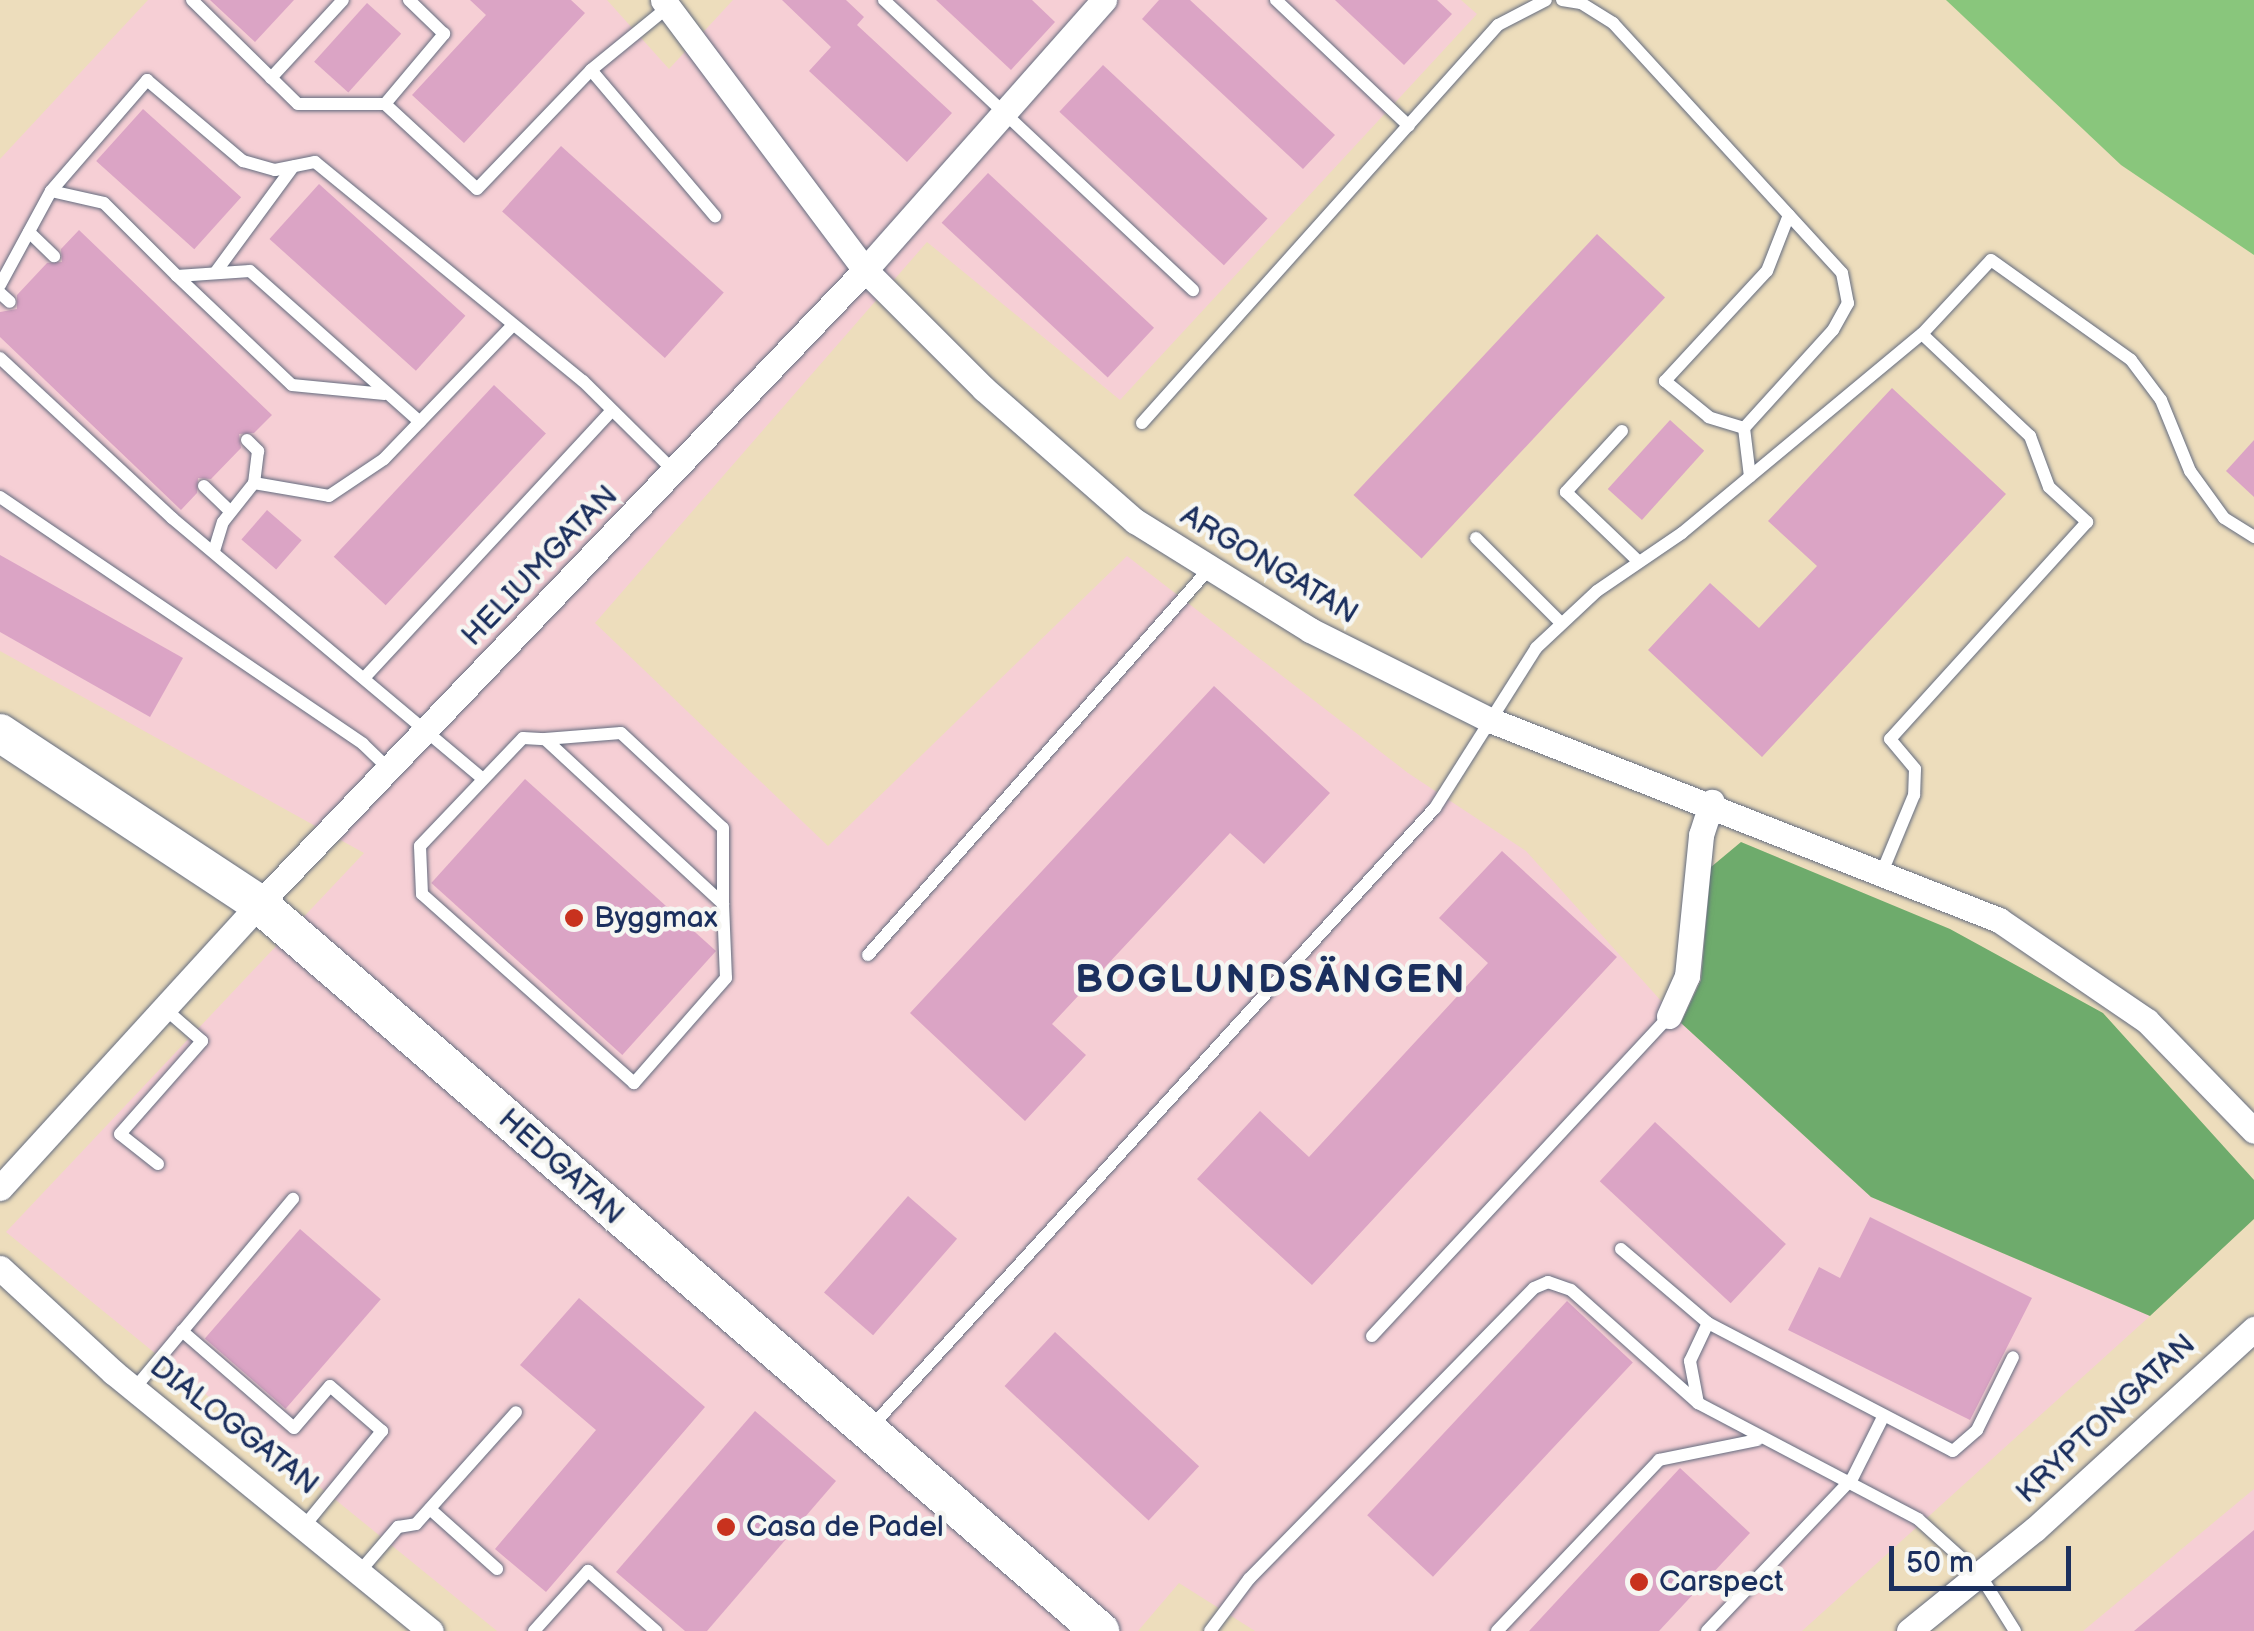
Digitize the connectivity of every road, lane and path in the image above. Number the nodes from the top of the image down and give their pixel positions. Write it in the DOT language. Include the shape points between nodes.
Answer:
graph roads {
  1 [pos="192,0"];
  2 [pos="343,0"];
  3 [pos="409,0"];
  4 [pos="884,0"];
  5 [pos="1104,0"];
  6 [pos="1276,0"];
  7 [pos="1546,0"];
  8 [pos="1562,0"];
  9 [pos="669,2"];
  10 [pos="591,70"];
  11 [pos="271,78"];
  12 [pos="385,104"];
  13 [pos="1004,110"];
  14 [pos="1408,126"];
  15 [pos="293,167"];
  16 [pos="50,191"];
  17 [pos="1789,215"];
  18 [pos="715,216"];
  19 [pos="29,232"];
  20 [pos="54,256"];
  21 [pos="865,270"];
  22 [pos="216,273"];
  23 [pos="177,276"];
  24 [pos="0,284"];
  25 [pos="1194,290"];
  26 [pos="513,325"];
  27 [pos="1922,334"];
  28 [pos="0,358"];
  29 [pos="388,395"];
  30 [pos="612,410"];
  31 [pos="420,422"];
  32 [pos="1142,424"];
  33 [pos="1744,428"];
  34 [pos="1622,431"];
  35 [pos="248,440"];
  36 [pos="675,472"];
  37 [pos="1750,477"];
  38 [pos="254,482"];
  39 [pos="204,486"];
  40 [pos="0,497"];
  41 [pos="231,512"];
  42 [pos="2254,537"];
  43 [pos="1476,538"];
  44 [pos="214,552"];
  45 [pos="1639,562"];
  46 [pos="1209,569"];
  47 [pos="1561,623"];
  48 [pos="366,676"];
  49 [pos="1490,720"];
  50 [pos="430,728"];
  51 [pos="0,733"];
  52 [pos="545,739"];
  53 [pos="389,769"];
  54 [pos="483,779"];
  55 [pos="1712,802"];
  56 [pos="1883,870"];
  57 [pos="259,904"];
  58 [pos="723,904"];
  59 [pos="868,955"];
  60 [pos="164,1008"];
  61 [pos="1669,1016"];
  62 [pos="2254,1130"];
  63 [pos="158,1164"];
  64 [pos="0,1188"];
  65 [pos="293,1199"];
  66 [pos="1621,1249"];
  67 [pos="0,1268"];
  68 [pos="1708,1323"];
  69 [pos="2254,1329"];
  70 [pos="182,1331"];
  71 [pos="1372,1336"];
  72 [pos="2013,1357"];
  73 [pos="134,1388"];
  74 [pos="1698,1404"];
  75 [pos="516,1412"];
  76 [pos="1883,1416"];
  77 [pos="866,1433"];
  78 [pos="1757,1440"];
  79 [pos="1852,1479"];
  80 [pos="430,1509"];
  81 [pos="306,1524"];
  82 [pos="361,1570"];
  83 [pos="497,1570"];
  84 [pos="1980,1576"];
  85 [pos="432,1631"];
  86 [pos="534,1631"];
  87 [pos="656,1631"];
  88 [pos="1100,1631"];
  89 [pos="1210,1631"];
  90 [pos="1496,1631"];
  91 [pos="1707,1631"];
  92 [pos="1909,1631"];
  93 [pos="2015,1631"];
  1 -- 11 [label="lane"];
  2 -- 11 [label="lane"];
  3 -- 12 [label="lane" via="444,34"];
  4 -- 13 [label="lane"];
  5 -- 13 [label="street"];
  6 -- 14 [label="lane"];
  7 -- 14 [label="lane" via="1498,25"];
  8 -- 17 [label="lane" via="1582,3 1613,24"];
  9 -- 10 [label="lane"];
  9 -- 21 [label="street, ARGONGATAN"];
  10 -- 12 [label="lane" via="477,189"];
  10 -- 18 [label="lane"];
  11 -- 12 [label="lane" via="298,104"];
  13 -- 21 [label="street"];
  13 -- 25 [label="lane"];
  14 -- 32 [label="lane"];
  15 -- 16 [label="lane" via="275,170 242,161 148,80"];
  15 -- 22 [label="lane"];
  15 -- 26 [label="lane" via="316,162"];
  16 -- 19 [label="lane"];
  16 -- 23 [label="lane" via="104,203"];
  17 -- 33 [label="lane" via="1842,273 1848,302 1834,330"];
  17 -- 33 [label="lane" via="1780,252 1767,270 1665,381 1709,417"];
  19 -- 20 [label="lane"];
  19 -- 24 [label="lane"];
  21 -- 36 [label="street, HELIUMGATAN"];
  21 -- 46 [label="street, ARGONGATAN" via="1058,458 1135,521"];
  22 -- 23 [label="lane"];
  22 -- 29 [label="lane" via="250,271"];
  23 -- 29 [label="lane" via="292,385"];
  26 -- 30 [label="lane"];
  26 -- 31 [label="lane"];
  27 -- 37 [label="lane"];
  27 -- 42 [label="lane" via="1991,260 2131,360 2161,400 2190,471 2224,518"];
  27 -- 56 [label="lane" via="2030,436 2050,487 2087,522 1890,739 1910,759 1915,782"];
  28 -- 44 [label="lane"];
  29 -- 31 [label="lane"];
  30 -- 36 [label="lane"];
  30 -- 48 [label="lane"];
  31 -- 38 [label="lane" via="384,459 329,496"];
  33 -- 37 [label="lane"];
  34 -- 45 [label="lane" via="1566,492"];
  35 -- 38 [label="lane" via="258,451"];
  36 -- 50 [label="street, HELIUMGATAN"];
  37 -- 45 [label="lane"];
  38 -- 41 [label="lane"];
  39 -- 41 [label="lane"];
  40 -- 53 [label="lane"];
  41 -- 44 [label="lane"];
  43 -- 47 [label="lane"];
  44 -- 48 [label="lane"];
  45 -- 47 [label="lane"];
  46 -- 49 [label="street, ARGONGATAN" via="1368,662"];
  46 -- 59 [label="lane"];
  47 -- 49 [label="lane" via="1536,648"];
  48 -- 50 [label="lane"];
  49 -- 55 [label="street, ARGONGATAN"];
  49 -- 77 [label="lane" via="1434,808"];
  50 -- 53 [label="street, HELIUMGATAN"];
  50 -- 54 [label="lane"];
  51 -- 57 [label="street, HEDGATAN"];
  52 -- 54 [label="lane" via="523,738"];
  52 -- 58 [label="lane"];
  52 -- 58 [label="lane" via="622,733 724,828"];
  53 -- 57 [label="street, HELIUMGATAN"];
  54 -- 58 [label="lane" via="420,846 422,894 634,1083 726,978"];
  55 -- 56 [label="street, ARGONGATAN"];
  55 -- 61 [label="street" via="1700,835 1686,976"];
  56 -- 62 [label="street, ARGONGATAN" via="1999,920 2100,984"];
  57 -- 60 [label="street"];
  57 -- 77 [label="street, HEDGATAN"];
  60 -- 63 [label="lane" via="202,1042 120,1134"];
  60 -- 64 [label="street"];
  61 -- 71 [label="lane"];
  65 -- 70 [label="lane"];
  66 -- 68 [label="lane"];
  67 -- 73 [label="street, DIALOGGATAN"];
  68 -- 74 [label="lane" via="1690,1360"];
  68 -- 76 [label="lane"];
  69 -- 84 [label="street, KRYPTONGATAN"];
  70 -- 73 [label="lane"];
  70 -- 81 [label="lane" via="294,1428 330,1386 382,1430"];
  72 -- 76 [label="lane" via="1977,1430 1953,1451"];
  73 -- 81 [label="street, DIALOGGATAN"];
  74 -- 78 [label="lane"];
  74 -- 89 [label="lane" via="1572,1290 1548,1282 1534,1288 1249,1579"];
  75 -- 80 [label="lane"];
  76 -- 79 [label="lane"];
  77 -- 88 [label="street, HEDGATAN"];
  78 -- 79 [label="lane"];
  78 -- 90 [label="lane" via="1659,1460"];
  79 -- 84 [label="lane" via="1918,1519"];
  79 -- 91 [label="lane"];
  80 -- 82 [label="lane" via="416,1524 398,1526"];
  80 -- 83 [label="lane"];
  81 -- 82 [label="street, DIALOGGATAN"];
  82 -- 85 [label="street, DIALOGGATAN"];
  84 -- 92 [label="street, KRYPTONGATAN"];
  84 -- 93 [label="lane"];
  86 -- 87 [label="lane" via="588,1572"];
}
